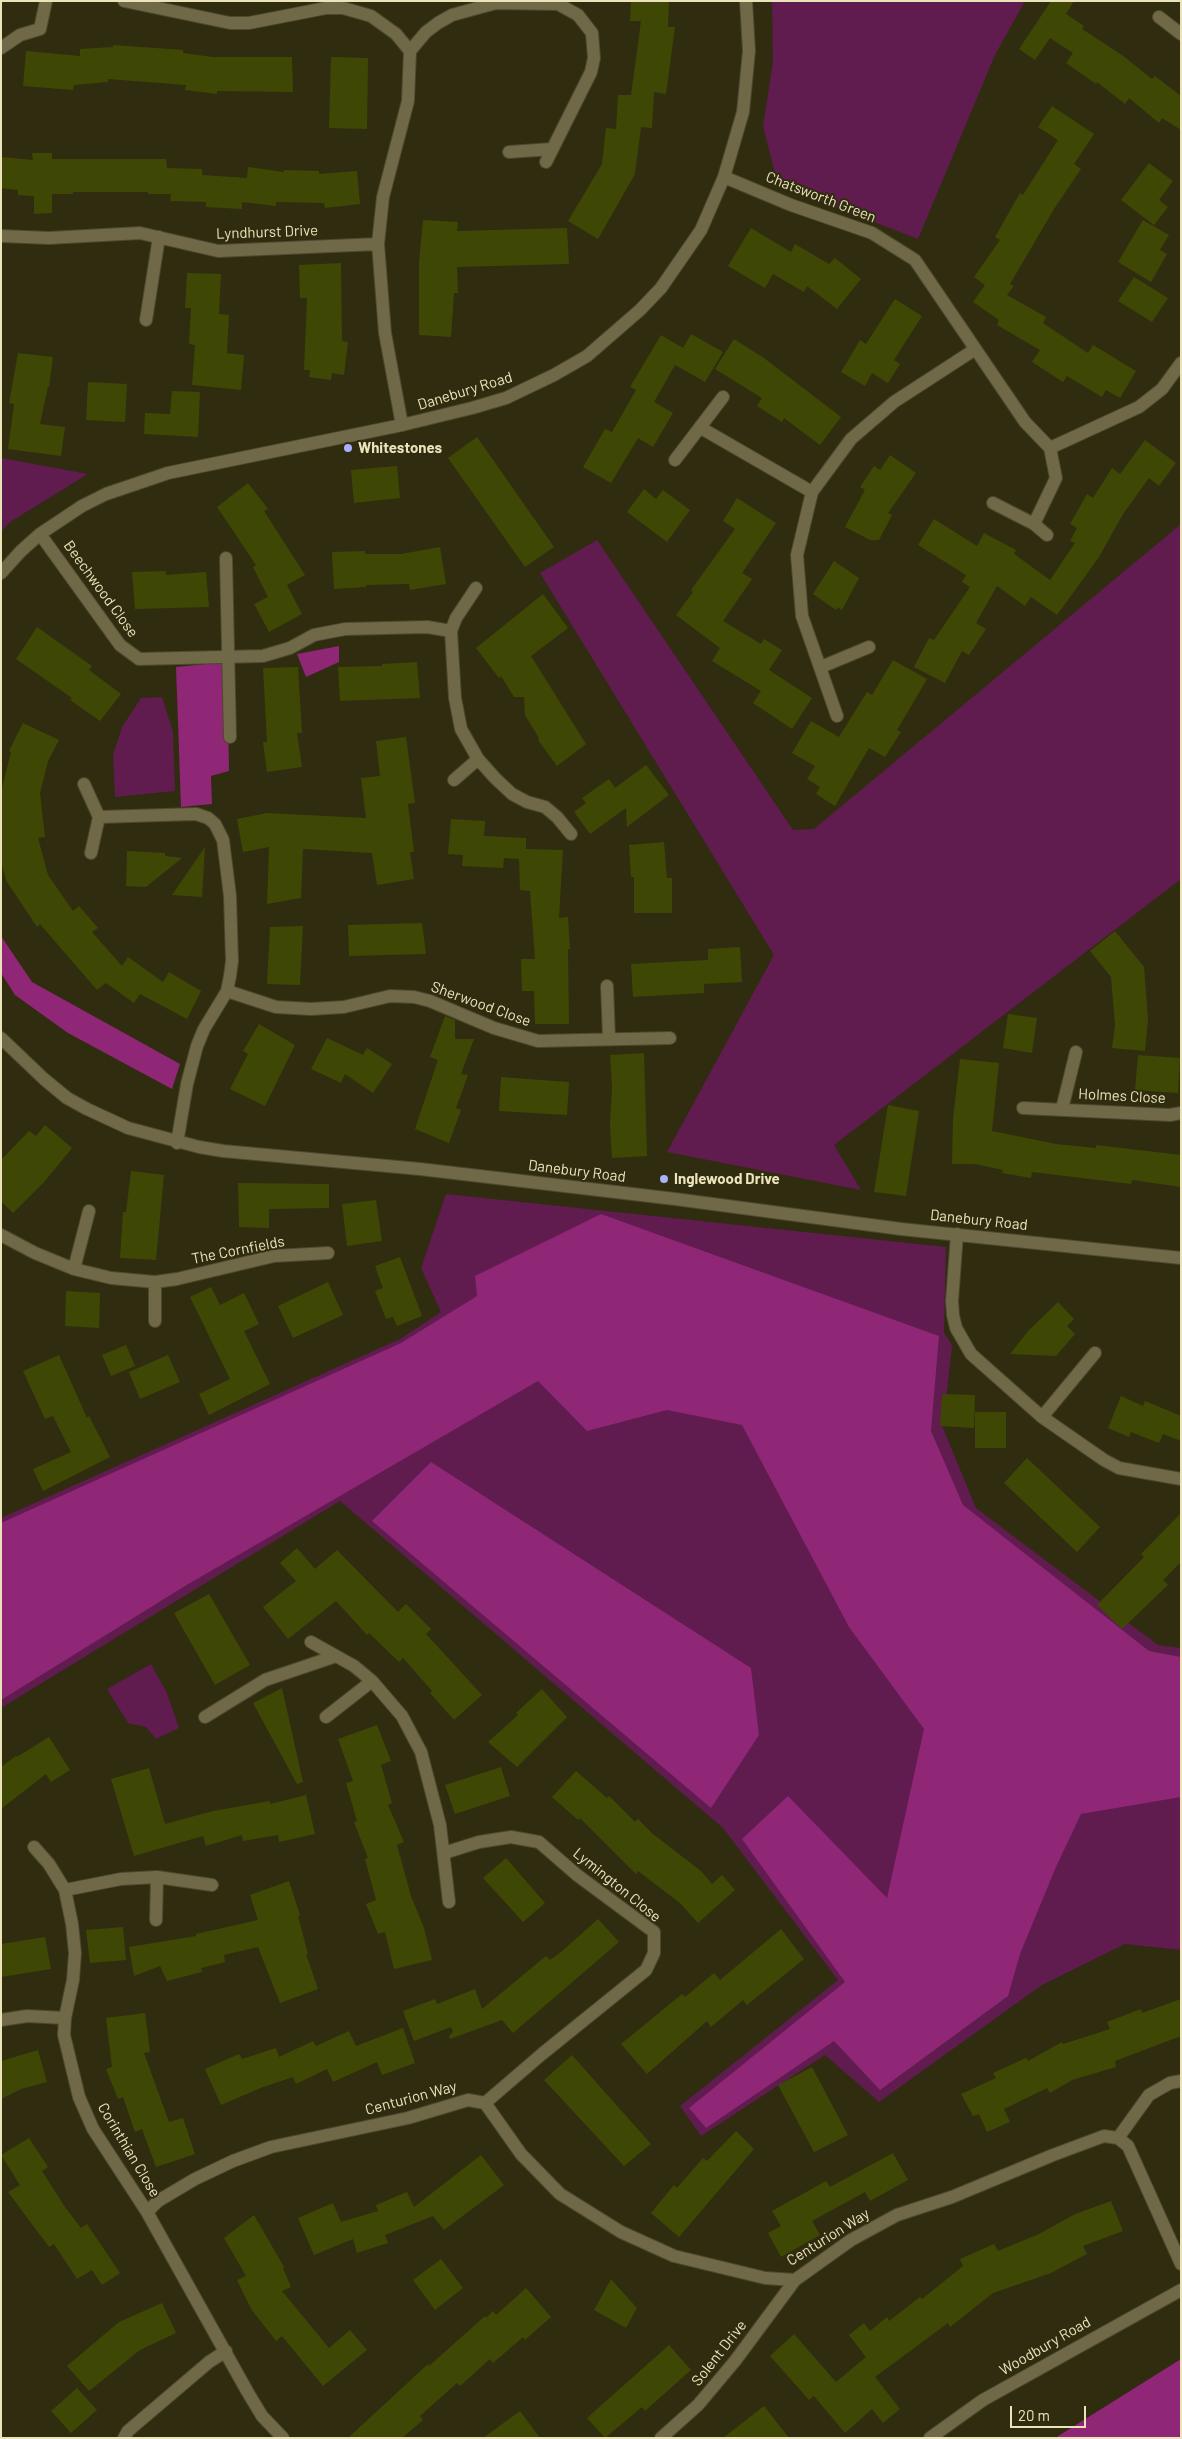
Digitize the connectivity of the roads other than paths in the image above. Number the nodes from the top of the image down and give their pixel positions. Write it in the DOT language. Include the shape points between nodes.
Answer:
graph roads {
  1 [pos="46,1"];
  2 [pos="124,1"];
  3 [pos="746,1"];
  4 [pos="1158,17"];
  5 [pos="1180,30"];
  6 [pos="1,48"];
  7 [pos="410,51"];
  8 [pos="552,149"];
  9 [pos="510,152"];
  10 [pos="546,162"];
  11 [pos="724,176"];
  12 [pos="1,236"];
  13 [pos="159,237"];
  14 [pos="378,244"];
  15 [pos="146,320"];
  16 [pos="974,350"];
  17 [pos="1181,363"];
  18 [pos="722,397"];
  19 [pos="402,425"];
  20 [pos="701,428"];
  21 [pos="1050,448"];
  22 [pos="675,460"];
  23 [pos="812,492"];
  24 [pos="993,503"];
  25 [pos="1034,524"];
  26 [pos="40,534"];
  27 [pos="1047,535"];
  28 [pos="226,558"];
  29 [pos="1,573"];
  30 [pos="476,588"];
  31 [pos="451,631"];
  32 [pos="869,647"];
  33 [pos="229,658"];
  34 [pos="821,667"];
  35 [pos="837,716"];
  36 [pos="230,737"];
  37 [pos="478,760"];
  38 [pos="454,780"];
  39 [pos="84,784"];
  40 [pos="99,818"];
  41 [pos="571,834"];
  42 [pos="90,852"];
  43 [pos="607,986"];
  44 [pos="226,991"];
  45 [pos="1,1038"];
  46 [pos="609,1038"];
  47 [pos="670,1038"];
  48 [pos="1076,1052"];
  49 [pos="1023,1108"];
  50 [pos="1062,1109"];
  51 [pos="1181,1113"];
  52 [pos="177,1143"];
  53 [pos="89,1211"];
  54 [pos="958,1234"];
  55 [pos="1,1235"];
  56 [pos="328,1253"];
  57 [pos="1181,1258"];
  58 [pos="74,1268"];
  59 [pos="155,1282"];
  60 [pos="155,1321"];
  61 [pos="1095,1353"];
  62 [pos="1042,1417"];
  63 [pos="1181,1479"];
  64 [pos="310,1642"];
  65 [pos="336,1656"];
  66 [pos="372,1681"];
  67 [pos="205,1717"];
  68 [pos="326,1717"];
  69 [pos="34,1847"];
  70 [pos="444,1853"];
  71 [pos="156,1877"];
  72 [pos="212,1885"];
  73 [pos="65,1890"];
  74 [pos="450,1902"];
  75 [pos="156,1920"];
  76 [pos="65,2018"];
  77 [pos="1,2020"];
  78 [pos="1181,2081"];
  79 [pos="485,2103"];
  80 [pos="1118,2138"];
  81 [pos="147,2212"];
  82 [pos="1181,2264"];
  83 [pos="795,2280"];
  84 [pos="1181,2290"];
  85 [pos="226,2351"];
  86 [pos="124,2438"];
  87 [pos="283,2438"];
  88 [pos="661,2438"];
  89 [pos="930,2438"];
  1 -- 6 [label="street" via="40,30 20,35"];
  2 -- 7 [label="street" via="230,23 249,23 326,8 343,8 371,16 396,34"];
  3 -- 11 [label="street, Danebury Road" via="747,84 741,119"];
  4 -- 5 [label="street"];
  7 -- 8 [label="street" via="438,23 496,3 558,4 574,12 586,22 592,33 594,58 591,72"];
  7 -- 14 [label="street" via="408,101 383,197"];
  8 -- 9 [label="street"];
  8 -- 10 [label="street"];
  11 -- 16 [label="street, Chatsworth Green" via="872,233 915,260"];
  11 -- 19 [label="street, Danebury Road" via="701,230 676,268 640,310 587,356 506,398"];
  12 -- 13 [label="street, Lyndhurst Drive" via="49,238 122,233"];
  13 -- 14 [label="street, Lyndhurst Drive" via="218,251"];
  13 -- 15 [label="street"];
  14 -- 19 [label="street" via="385,333"];
  16 -- 21 [label="street, Chatsworth Green" via="1025,422"];
  16 -- 23 [label="street" via="894,402 851,440"];
  17 -- 21 [label="street" via="1162,390 1139,407"];
  18 -- 20 [label="street"];
  19 -- 26 [label="street, Danebury Road" via="168,473 106,494"];
  20 -- 22 [label="street"];
  20 -- 23 [label="street"];
  21 -- 25 [label="street" via="1056,478"];
  23 -- 34 [label="street" via="797,555 802,616"];
  24 -- 25 [label="street"];
  25 -- 27 [label="street"];
  26 -- 29 [label="street, Danebury Road"];
  26 -- 33 [label="street, Beechwood Close" via="86,600 132,656 140,660"];
  28 -- 33 [label="street"];
  30 -- 31 [label="street"];
  31 -- 33 [label="street, Beechwood Close" via="426,627 335,630 263,656"];
  31 -- 37 [label="street" via="457,715"];
  32 -- 34 [label="street"];
  33 -- 36 [label="street"];
  34 -- 35 [label="street"];
  37 -- 38 [label="street"];
  37 -- 41 [label="street" via="512,794 544,807 558,817"];
  39 -- 40 [label="street"];
  40 -- 42 [label="street"];
  40 -- 44 [label="street" via="196,814 214,824 223,840 229,875 232,961"];
  43 -- 46 [label="street"];
  44 -- 46 [label="street, Sherwood Close" via="276,1007 311,1010 344,1007 390,996 414,997 538,1041"];
  44 -- 52 [label="street" via="197,1046 186,1084"];
  45 -- 52 [label="street, Danebury Road" via="67,1098 128,1128"];
  46 -- 47 [label="street, Sherwood Close"];
  48 -- 50 [label="street, Holmes Close"];
  49 -- 50 [label="street, Holmes Close"];
  50 -- 51 [label="street, Holmes Close"];
  52 -- 54 [label="street, Danebury Road" via="223,1151 420,1169"];
  53 -- 58 [label="street"];
  54 -- 57 [label="street, Danebury Road"];
  54 -- 62 [label="street" via="952,1301 956,1328 971,1354"];
  55 -- 58 [label="street, The Cornfields"];
  56 -- 59 [label="street, The Cornfields" via="274,1256"];
  58 -- 59 [label="street, The Cornfields" via="111,1278"];
  59 -- 60 [label="street"];
  61 -- 62 [label="street"];
  62 -- 63 [label="street" via="1119,1468"];
  64 -- 65 [label="street"];
  65 -- 66 [label="street"];
  65 -- 67 [label="street" via="265,1680"];
  66 -- 68 [label="street"];
  66 -- 70 [label="street" via="402,1716 421,1752"];
  69 -- 73 [label="street, Corinthian Close"];
  70 -- 74 [label="street"];
  70 -- 79 [label="street, Lymington Close" via="479,1842 511,1837 540,1842 576,1875 654,1932 654,1953 646,1970"];
  71 -- 72 [label="street"];
  71 -- 73 [label="street" via="121,1879"];
  71 -- 75 [label="street"];
  73 -- 76 [label="street, Corinthian Close" via="75,1953"];
  76 -- 77 [label="street" via="27,2016"];
  76 -- 81 [label="street, Corinthian Close" via="64,2035 79,2097 93,2129"];
  78 -- 80 [label="street" via="1170,2083 1149,2095"];
  79 -- 81 [label="street, Centurion Way" via="468,2100 408,2118 271,2147 233,2160 195,2179 158,2201"];
  79 -- 83 [label="street, Centurion Way" via="521,2154 560,2194 621,2232 674,2256 765,2278"];
  80 -- 82 [label="street" via="1128,2146"];
  80 -- 83 [label="street, Centurion Way" via="1104,2136 952,2197 897,2215 851,2240"];
  81 -- 85 [label="street"];
  83 -- 88 [label="street, Solent Drive" via="698,2405"];
  84 -- 89 [label="street, Woodbury Road" via="983,2400"];
  85 -- 86 [label="street" via="128,2431"];
  85 -- 87 [label="street" via="262,2416"];
}
